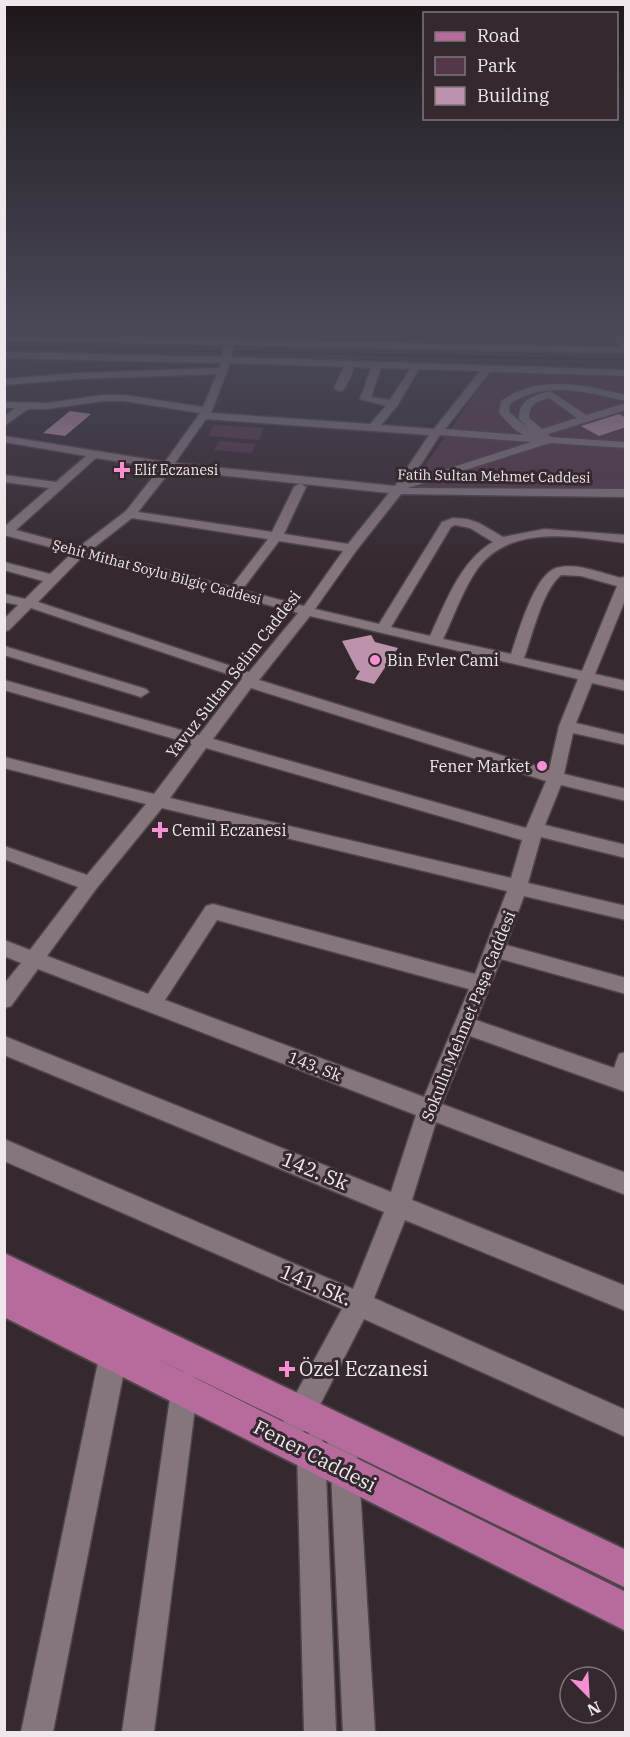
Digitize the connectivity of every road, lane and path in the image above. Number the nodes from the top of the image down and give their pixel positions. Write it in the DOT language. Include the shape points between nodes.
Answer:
graph roads {
  1 [pos="19,411"];
  2 [pos="195,411"];
  3 [pos="387,411"];
  4 [pos="454,411"];
  5 [pos="504,411"];
  6 [pos="524,411"];
  7 [pos="574,411"];
  8 [pos="604,411"];
  9 [pos="206,413"];
  10 [pos="585,419"];
  11 [pos="4,423"];
  12 [pos="373,427"];
  13 [pos="436,433"];
  14 [pos="543,437"];
  15 [pos="4,439"];
  16 [pos="626,445"];
  17 [pos="4,447"];
  18 [pos="65,448"];
  19 [pos="43,450"];
  20 [pos="90,458"];
  21 [pos="167,468"];
  22 [pos="4,478"];
  23 [pos="58,486"];
  24 [pos="300,487"];
  25 [pos="398,490"];
  26 [pos="626,494"];
  27 [pos="626,499"];
  28 [pos="130,514"];
  29 [pos="6,532"];
  30 [pos="277,535"];
  31 [pos="626,539"];
  32 [pos="502,542"];
  33 [pos="351,548"];
  34 [pos="80,552"];
  35 [pos="4,566"];
  36 [pos="52,579"];
  37 [pos="625,582"];
  38 [pos="233,593"];
  39 [pos="4,598"];
  40 [pos="28,604"];
  41 [pos="307,611"];
  42 [pos="4,627"];
  43 [pos="617,628"];
  44 [pos="383,629"];
  45 [pos="435,641"];
  46 [pos="4,650"];
  47 [pos="516,660"];
  48 [pos="587,677"];
  49 [pos="250,680"];
  50 [pos="4,686"];
  51 [pos="626,686"];
  52 [pos="141,692"];
  53 [pos="567,726"];
  54 [pos="626,741"];
  55 [pos="202,743"];
  56 [pos="4,762"];
  57 [pos="555,778"];
  58 [pos="626,795"];
  59 [pos="158,801"];
  60 [pos="533,832"];
  61 [pos="4,852"];
  62 [pos="626,852"];
  63 [pos="90,884"];
  64 [pos="518,886"];
  65 [pos="626,913"];
  66 [pos="4,948"];
  67 [pos="495,950"];
  68 [pos="35,960"];
  69 [pos="482,984"];
  70 [pos="626,986"];
  71 [pos="4,1000"];
  72 [pos="152,1005"];
  73 [pos="465,1025"];
  74 [pos="4,1046"];
  75 [pos="624,1075"];
  76 [pos="429,1110"];
  77 [pos="4,1150"];
  78 [pos="626,1184"];
  79 [pos="399,1205"];
  80 [pos="4,1268"];
  81 [pos="626,1299"];
  82 [pos="4,1300"];
  83 [pos="359,1304"];
  84 [pos="113,1322"];
  85 [pos="114,1356"];
  86 [pos="186,1374"];
  87 [pos="626,1424"];
  88 [pos="310,1432"];
  89 [pos="345,1471"];
  90 [pos="626,1570"];
  91 [pos="626,1612"];
  92 [pos="37,1732"];
  93 [pos="138,1732"];
  94 [pos="320,1732"];
  95 [pos="359,1732"];
  1 -- 11 [label="street"];
  2 -- 9 [label="street"];
  3 -- 12 [label="street"];
  4 -- 13 [label="street, Yavuz Sultan Selim Caddesi"];
  5 -- 14 [label="street" via="508,420"];
  6 -- 14 [label="street" via="524,419"];
  7 -- 10 [label="street"];
  8 -- 10 [label="street"];
  9 -- 12 [label="street"];
  9 -- 21 [label="street"];
  10 -- 14 [label="street"];
  12 -- 13 [label="street"];
  13 -- 14 [label="street"];
  13 -- 25 [label="street, Yavuz Sultan Selim Caddesi"];
  14 -- 16 [label="street"];
  14 -- 25 [label="street"];
  15 -- 18 [label="street, Fatih Sultan Mehmet Caddesi"];
  17 -- 19 [label="street, Fatih Sultan Mehmet Caddesi"];
  18 -- 19 [label="street"];
  18 -- 21 [label="street, Fatih Sultan Mehmet Caddesi"];
  19 -- 20 [label="street, Fatih Sultan Mehmet Caddesi"];
  20 -- 21 [label="street, Fatih Sultan Mehmet Caddesi"];
  20 -- 23 [label="street"];
  21 -- 24 [label="street, Fatih Sultan Mehmet Caddesi"];
  21 -- 25 [label="street, Fatih Sultan Mehmet Caddesi"];
  21 -- 28 [label="street"];
  22 -- 23 [label="street"];
  23 -- 29 [label="street"];
  24 -- 25 [label="street, Fatih Sultan Mehmet Caddesi"];
  24 -- 30 [label="street"];
  25 -- 26 [label="street, Fatih Sultan Mehmet Caddesi"];
  25 -- 27 [label="street, Fatih Sultan Mehmet Caddesi"];
  25 -- 33 [label="street, Yavuz Sultan Selim Caddesi"];
  28 -- 30 [label="street"];
  28 -- 34 [label="street"];
  29 -- 34 [label="street, Şehit Mithat Soylu Bilgiç Caddesi"];
  30 -- 33 [label="street"];
  30 -- 38 [label="street"];
  31 -- 32 [label="street" via="544,533"];
  32 -- 44 [label="street" via="469,523 450,522"];
  32 -- 45 [label="street" via="474,564"];
  33 -- 41 [label="street, Yavuz Sultan Selim Caddesi"];
  34 -- 36 [label="street"];
  34 -- 38 [label="street, Şehit Mithat Soylu Bilgiç Caddesi"];
  35 -- 36 [label="street"];
  36 -- 40 [label="street"];
  37 -- 43 [label="street, Sokullu Mehmet Paşa Caddesi"];
  37 -- 47 [label="street" via="572,571 551,576"];
  38 -- 41 [label="street, Şehit Mithat Soylu Bilgiç Caddesi"];
  39 -- 40 [label="street"];
  40 -- 42 [label="street"];
  40 -- 49 [label="street"];
  41 -- 44 [label="street, Şehit Mithat Soylu Bilgiç Caddesi"];
  41 -- 49 [label="street, Yavuz Sultan Selim Caddesi"];
  43 -- 48 [label="street, Sokullu Mehmet Paşa Caddesi"];
  44 -- 45 [label="street, Şehit Mithat Soylu Bilgiç Caddesi"];
  45 -- 47 [label="street, Şehit Mithat Soylu Bilgiç Caddesi"];
  46 -- 52 [label="street"];
  47 -- 48 [label="street, Şehit Mithat Soylu Bilgiç Caddesi"];
  48 -- 51 [label="street, Şehit Mithat Soylu Bilgiç Caddesi"];
  48 -- 53 [label="street, Sokullu Mehmet Paşa Caddesi"];
  49 -- 55 [label="street, Yavuz Sultan Selim Caddesi"];
  49 -- 57 [label="street"];
  50 -- 55 [label="street"];
  53 -- 54 [label="street"];
  53 -- 57 [label="street, Sokullu Mehmet Paşa Caddesi"];
  55 -- 59 [label="street, Yavuz Sultan Selim Caddesi"];
  55 -- 60 [label="street"];
  56 -- 59 [label="street"];
  57 -- 58 [label="street"];
  57 -- 60 [label="street, Sokullu Mehmet Paşa Caddesi"];
  59 -- 63 [label="street, Yavuz Sultan Selim Caddesi"];
  59 -- 64 [label="street"];
  60 -- 62 [label="street"];
  60 -- 64 [label="street, Sokullu Mehmet Paşa Caddesi"];
  61 -- 63 [label="street"];
  63 -- 68 [label="street, Yavuz Sultan Selim Caddesi"];
  64 -- 65 [label="street"];
  64 -- 67 [label="street, Sokullu Mehmet Paşa Caddesi"];
  66 -- 68 [label="street, 143. Sk"];
  67 -- 69 [label="street, Sokullu Mehmet Paşa Caddesi"];
  67 -- 70 [label="street"];
  68 -- 71 [label="street, Yavuz Sultan Selim Caddesi"];
  68 -- 72 [label="street, 143. Sk"];
  69 -- 72 [label="street" via="213,911"];
  69 -- 73 [label="street, Sokullu Mehmet Paşa Caddesi"];
  72 -- 76 [label="street, 143. Sk"];
  73 -- 75 [label="street"];
  73 -- 76 [label="street, Sokullu Mehmet Paşa Caddesi"];
  74 -- 79 [label="street, 142. Sk"];
  76 -- 78 [label="street, 143. Sk"];
  76 -- 79 [label="street, Sokullu Mehmet Paşa Caddesi"];
  77 -- 83 [label="street, 141. Sk."];
  79 -- 81 [label="street, 142. Sk"];
  79 -- 83 [label="street, Sokullu Mehmet Paşa Caddesi"];
  80 -- 84 [label="main road, Fener Caddesi"];
  82 -- 85 [label="main road, Fener Caddesi"];
  83 -- 87 [label="street, 141. Sk."];
  83 -- 88 [label="street, Sokullu Mehmet Paşa Caddesi"];
  84 -- 85 [label="street"];
  84 -- 86 [label="main road, Fener Caddesi"];
  85 -- 86 [label="main road, Fener Caddesi"];
  85 -- 92 [label="street"];
  86 -- 88 [label="main road, Fener Caddesi"];
  86 -- 93 [label="street"];
  88 -- 89 [label="main road, Fener Caddesi"];
  88 -- 90 [label="main road, Fener Caddesi"];
  88 -- 94 [label="street"];
  89 -- 91 [label="main road, Fener Caddesi"];
  89 -- 95 [label="street"];
}
